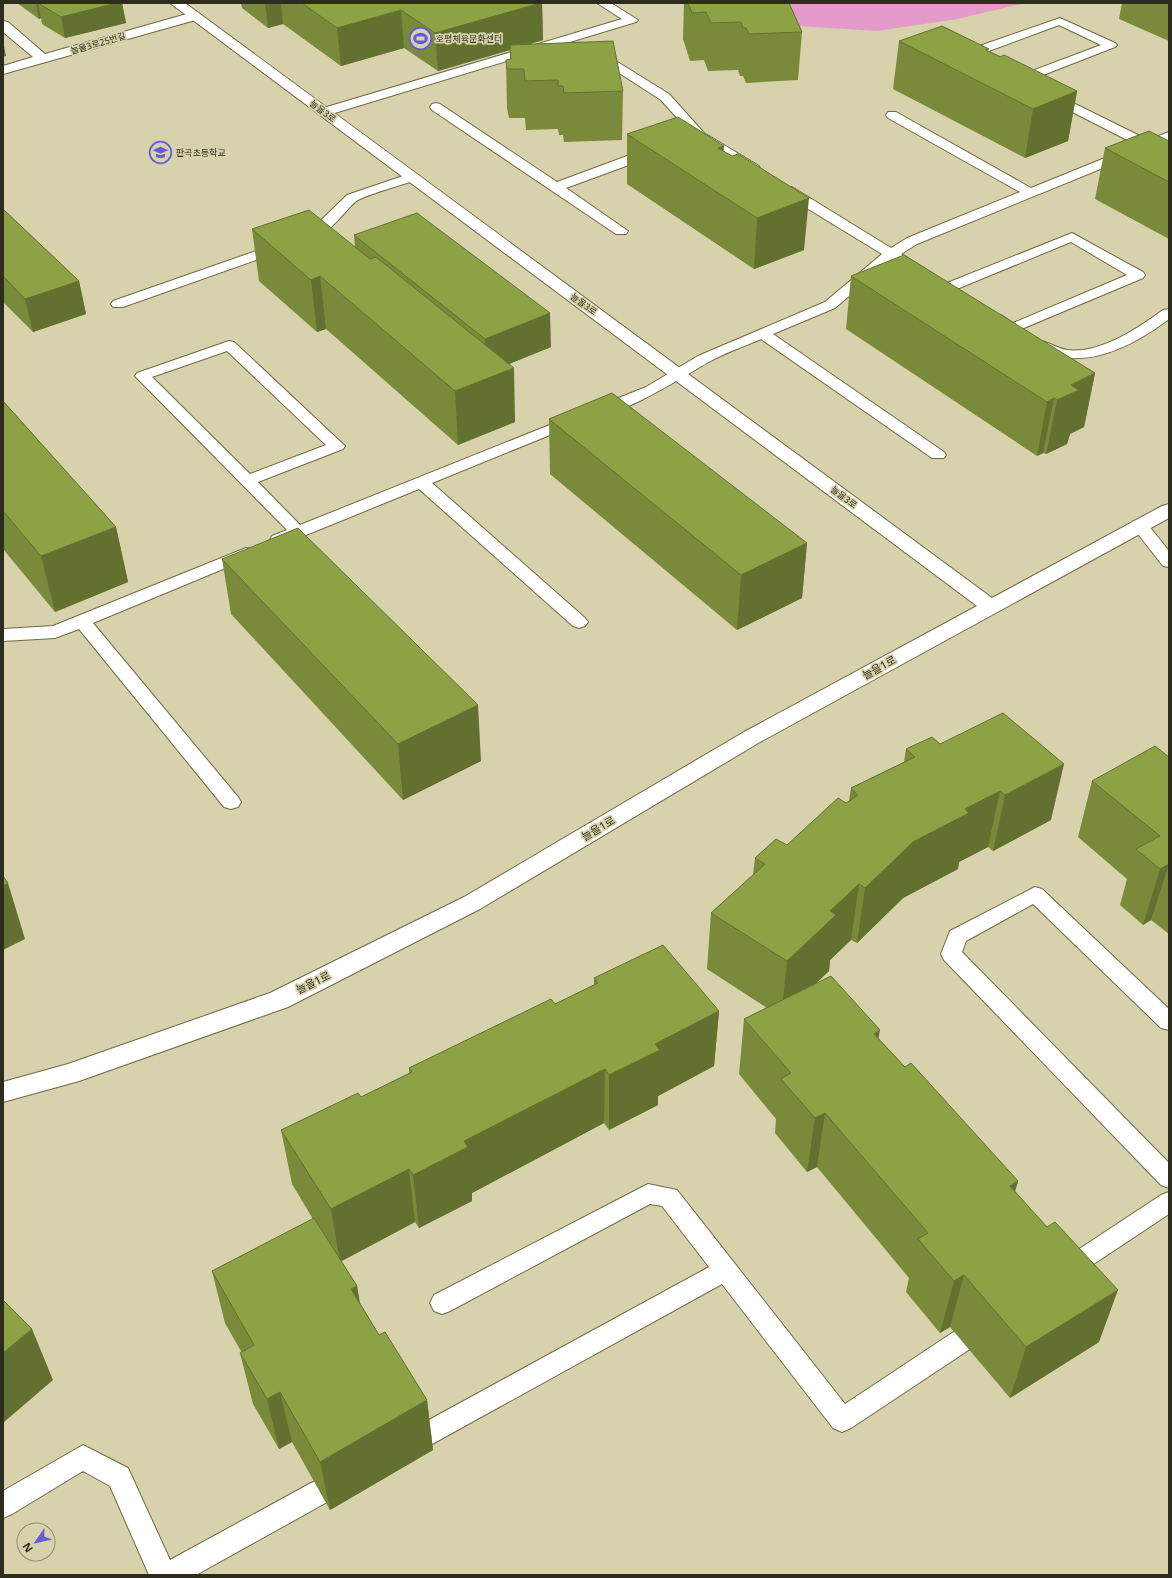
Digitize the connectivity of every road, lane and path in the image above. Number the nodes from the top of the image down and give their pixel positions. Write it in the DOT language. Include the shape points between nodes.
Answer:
graph roads {
  1 [pos="177,3"];
  2 [pos="603,3"];
  3 [pos="194,16"];
  4 [pos="3,25"];
  5 [pos="603,57"];
  6 [pos="43,58"];
  7 [pos="988,64"];
  8 [pos="3,70"];
  9 [pos="1007,73"];
  10 [pos="1020,80"];
  11 [pos="436,107"];
  12 [pos="324,112"];
  13 [pos="892,115"];
  14 [pos="700,135"];
  15 [pos="1169,136"];
  16 [pos="685,140"];
  17 [pos="1147,145"];
  18 [pos="664,148"];
  19 [pos="1169,156"];
  20 [pos="765,176"];
  21 [pos="412,177"];
  22 [pos="778,184"];
  23 [pos="556,187"];
  24 [pos="1029,192"];
  25 [pos="621,231"];
  26 [pos="890,255"];
  27 [pos="947,288"];
  28 [pos="960,296"];
  29 [pos="118,304"];
  30 [pos="986,312"];
  31 [pos="1168,313"];
  32 [pos="1012,329"];
  33 [pos="762,333"];
  34 [pos="678,374"];
  35 [pos="938,455"];
  36 [pos="247,481"];
  37 [pos="421,482"];
  38 [pos="1169,510"];
  39 [pos="1139,525"];
  40 [pos="298,532"];
  41 [pos="1169,562"];
  42 [pos="990,606"];
  43 [pos="82,621"];
  44 [pos="579,622"];
  45 [pos="3,635"];
  46 [pos="231,802"];
  47 [pos="1169,1022"];
  48 [pos="3,1092"];
  49 [pos="1169,1178"];
  50 [pos="1169,1202"];
  51 [pos="725,1270"];
  52 [pos="1047,1283"];
  53 [pos="442,1303"];
  54 [pos="961,1341"];
  55 [pos="425,1435"];
  56 [pos="320,1492"];
  57 [pos="3,1505"];
  58 [pos="163,1575"];
  59 [pos="170,1575"];
  1 -- 3 [label="street, 늘을3로"];
  2 -- 12 [label="lane" via="632,20"];
  3 -- 6 [label="street, 늘을3로25번길"];
  3 -- 12 [label="street, 늘을3로"];
  4 -- 6 [label="street"];
  5 -- 14 [label="lane" via="665,97"];
  6 -- 8 [label="street, 늘을3로25번길"];
  7 -- 10 [label="lane" via="969,54 1060,21 1111,45"];
  9 -- 10 [label="lane"];
  10 -- 17 [label="lane"];
  11 -- 23 [label="lane"];
  12 -- 21 [label="street, 늘을3로"];
  13 -- 24 [label="lane"];
  14 -- 16 [label="lane"];
  14 -- 20 [label="lane"];
  15 -- 17 [label="lane"];
  17 -- 19 [label="lane"];
  17 -- 24 [label="lane"];
  18 -- 23 [label="lane"];
  21 -- 29 [label="lane" via="352,198 315,234"];
  21 -- 34 [label="street, 늘을3로"];
  22 -- 26 [label="lane"];
  23 -- 25 [label="lane"];
  24 -- 26 [label="lane" via="912,241"];
  26 -- 27 [label="lane"];
  26 -- 33 [label="lane" via="830,305"];
  27 -- 28 [label="lane"];
  27 -- 32 [label="lane" via="1072,237 1138,275"];
  30 -- 32 [label="lane"];
  31 -- 32 [label="lane" via="1156,323 1102,350 1080,356 1046,350"];
  33 -- 34 [label="lane" via="703,359"];
  33 -- 35 [label="lane"];
  34 -- 37 [label="lane" via="651,390"];
  34 -- 42 [label="street, 늘을3로"];
  36 -- 36 [label="lane" via="220,454 142,376 229,345 337,446"];
  36 -- 40 [label="lane"];
  37 -- 40 [label="lane"];
  37 -- 44 [label="lane"];
  38 -- 39 [label="street, 늘을1로"];
  39 -- 41 [label="lane"];
  39 -- 42 [label="street, 늘을1로"];
  40 -- 43 [label="lane"];
  42 -- 48 [label="street, 늘을1로" via="752,737 472,903 279,1000 70,1074"];
  43 -- 45 [label="lane" via="55,632"];
  43 -- 46 [label="lane"];
  47 -- 49 [label="lane" via="1035,894 956,936 951,954"];
  50 -- 52 [label="lane"];
  51 -- 53 [label="lane" via="669,1197 648,1194"];
  51 -- 54 [label="lane" via="842,1420"];
  51 -- 55 [label="lane"];
  56 -- 59 [label="lane"];
  57 -- 58 [label="lane" via="83,1457 119,1477"];
}
